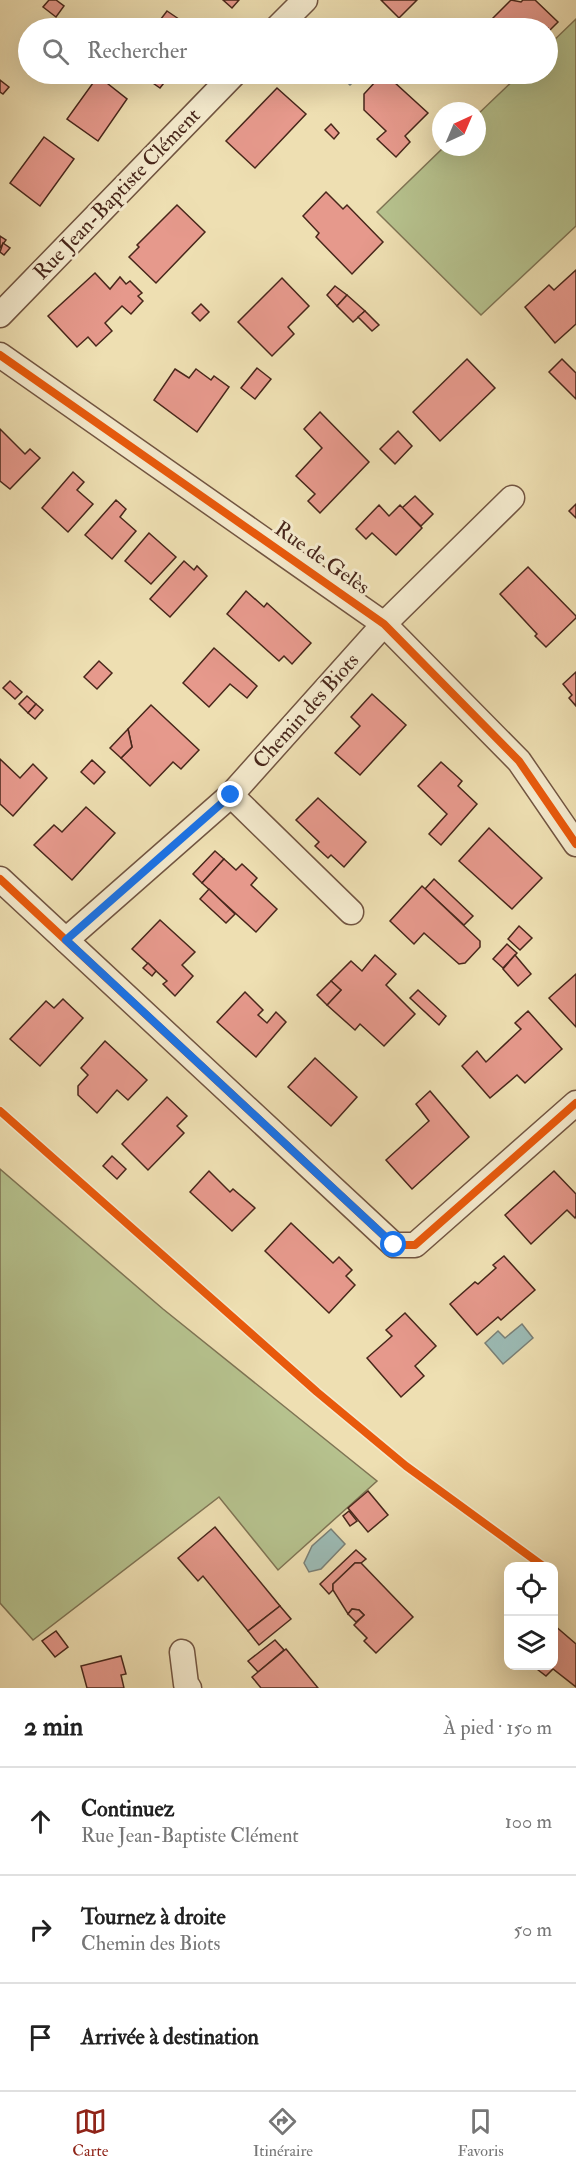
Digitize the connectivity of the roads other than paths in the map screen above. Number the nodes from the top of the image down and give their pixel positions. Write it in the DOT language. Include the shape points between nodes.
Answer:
graph roads {
  1 [pos="304,0"];
  2 [pos="287,18"];
  3 [pos="224,84"];
  4 [pos="0,315"];
  5 [pos="0,355"];
  6 [pos="512,498"];
  7 [pos="384,624"];
  8 [pos="231,795"];
  9 [pos="576,844"];
  10 [pos="0,879"];
  11 [pos="351,912"];
  12 [pos="66,940"];
  13 [pos="576,1103"];
  14 [pos="182,1652"];
  15 [pos="189,1688"];
  1 -- 2 [label="street"];
  3 -- 4 [label="street, Rue Jean-Baptiste Clément"];
  5 -- 7 [label="street, Rue de Gelès"];
  6 -- 7 [label="street, Chemin des Biots"];
  7 -- 8 [label="street, Chemin des Biots"];
  7 -- 9 [label="street, Rue de Gelès" via="519,761"];
  8 -- 11 [label="street"];
  8 -- 12 [label="street, Chemin des Biots"];
  10 -- 12 [label="street"];
  12 -- 13 [label="street" via="394,1245 415,1245"];
  14 -- 15 [label="street"];
}
